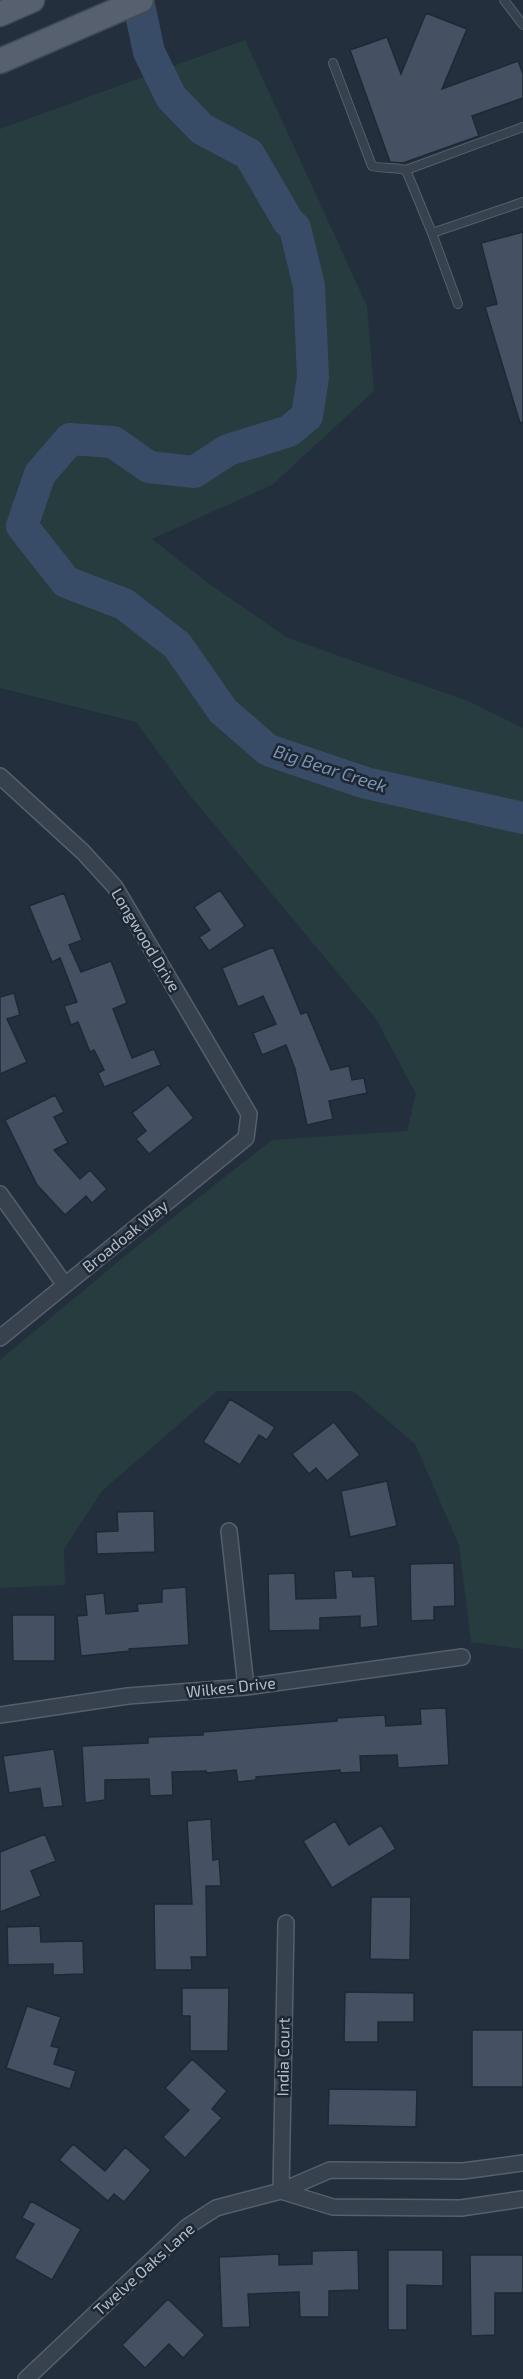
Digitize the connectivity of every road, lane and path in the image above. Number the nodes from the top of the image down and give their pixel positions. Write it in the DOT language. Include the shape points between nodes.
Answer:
graph roads {
  1 [pos="32,0"];
  2 [pos="141,0"];
  3 [pos="504,0"];
  4 [pos="0,14"];
  5 [pos="523,25"];
  6 [pos="0,61"];
  7 [pos="333,63"];
  8 [pos="523,127"];
  9 [pos="406,170"];
  10 [pos="523,202"];
  11 [pos="432,233"];
  12 [pos="458,304"];
  13 [pos="0,776"];
  14 [pos="248,1133"];
  15 [pos="0,1194"];
  16 [pos="65,1285"];
  17 [pos="0,1338"];
  18 [pos="229,1532"];
  19 [pos="462,1657"];
  20 [pos="246,1687"];
  21 [pos="0,1715"];
  22 [pos="286,1923"];
  23 [pos="523,2163"];
  24 [pos="281,2191"];
  25 [pos="523,2199"];
  26 [pos="26,2379"];
  1 -- 4 [label="main road"];
  2 -- 6 [label="main road"];
  3 -- 5 [label="lane"];
  7 -- 9 [label="lane" via="372,166"];
  8 -- 9 [label="lane"];
  9 -- 11 [label="lane"];
  10 -- 11 [label="lane"];
  11 -- 12 [label="lane"];
  13 -- 14 [label="street, Longwood Drive" via="115,887 249,1113"];
  14 -- 16 [label="street, Broadoak Way"];
  15 -- 16 [label="street"];
  16 -- 17 [label="street, Broadoak Way"];
  18 -- 20 [label="street"];
  19 -- 20 [label="street, Wilkes Drive"];
  20 -- 21 [label="street, Wilkes Drive" via="128,1696"];
  22 -- 24 [label="street, India Court"];
  23 -- 24 [label="street, Twelve Oaks Lane" via="463,2170 330,2170"];
  24 -- 25 [label="street" via="333,2207 461,2208"];
  24 -- 26 [label="street, Twelve Oaks Lane" via="216,2208 187,2227"];
}
